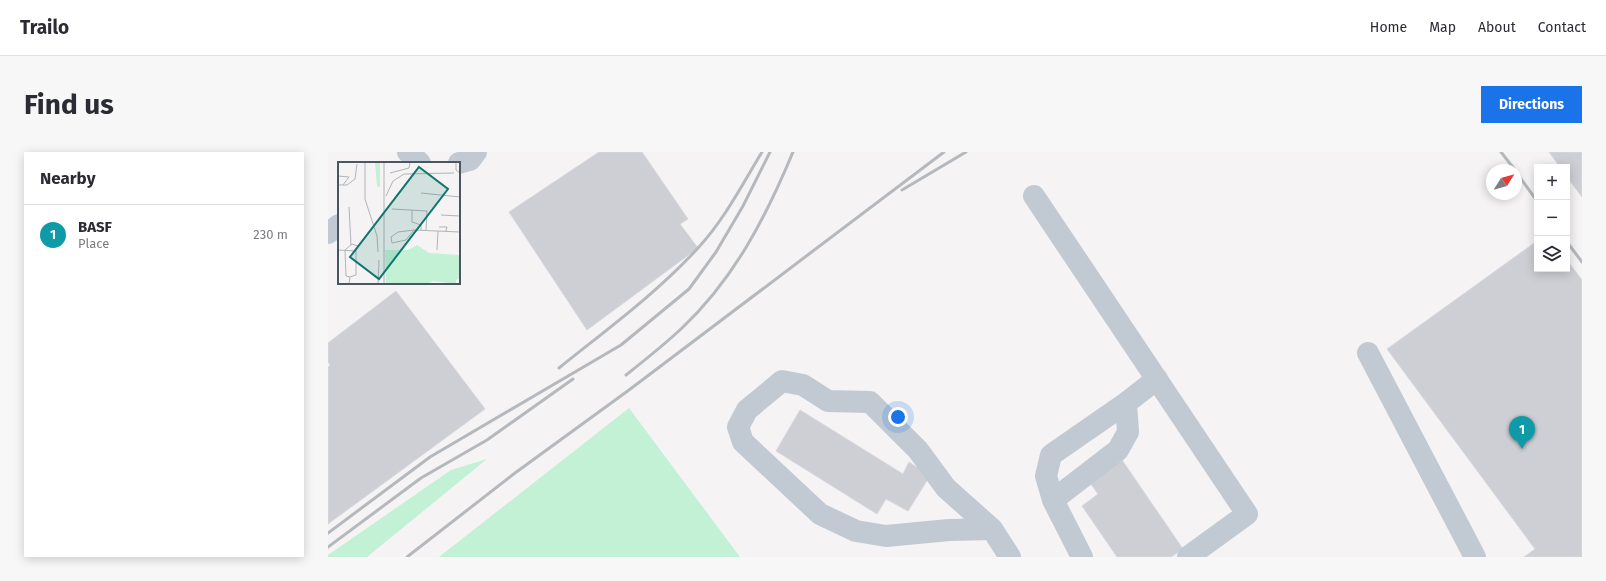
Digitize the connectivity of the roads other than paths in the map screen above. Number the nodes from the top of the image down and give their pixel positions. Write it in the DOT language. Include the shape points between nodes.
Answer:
graph roads {
  1 [pos="408,152"];
  2 [pos="476,152"];
  3 [pos="419,162"];
  4 [pos="460,163"];
  5 [pos="1034,196"];
  6 [pos="338,225"];
  7 [pos="328,233"];
  8 [pos="1368,353"];
  9 [pos="1157,379"];
  10 [pos="1126,403"];
  11 [pos="1053,500"];
  12 [pos="992,529"];
  13 [pos="1010,557"];
  14 [pos="1082,557"];
  15 [pos="1188,557"];
  16 [pos="1475,557"];
  1 -- 3 [label="street"];
  2 -- 4 [label="street" via="470,160"];
  5 -- 9 [label="street"];
  6 -- 7 [label="street"];
  8 -- 16 [label="street"];
  9 -- 10 [label="street"];
  9 -- 15 [label="street" via="1247,514"];
  10 -- 11 [label="street" via="1128,432 1118,450"];
  10 -- 11 [label="street" via="1051,455 1046,476"];
  11 -- 14 [label="street"];
  12 -- 12 [label="street" via="946,488 918,450 870,402 828,401 803,385 782,381 747,410 738,428 743,442 820,514 856,531 886,536"];
  12 -- 13 [label="street"];
}
